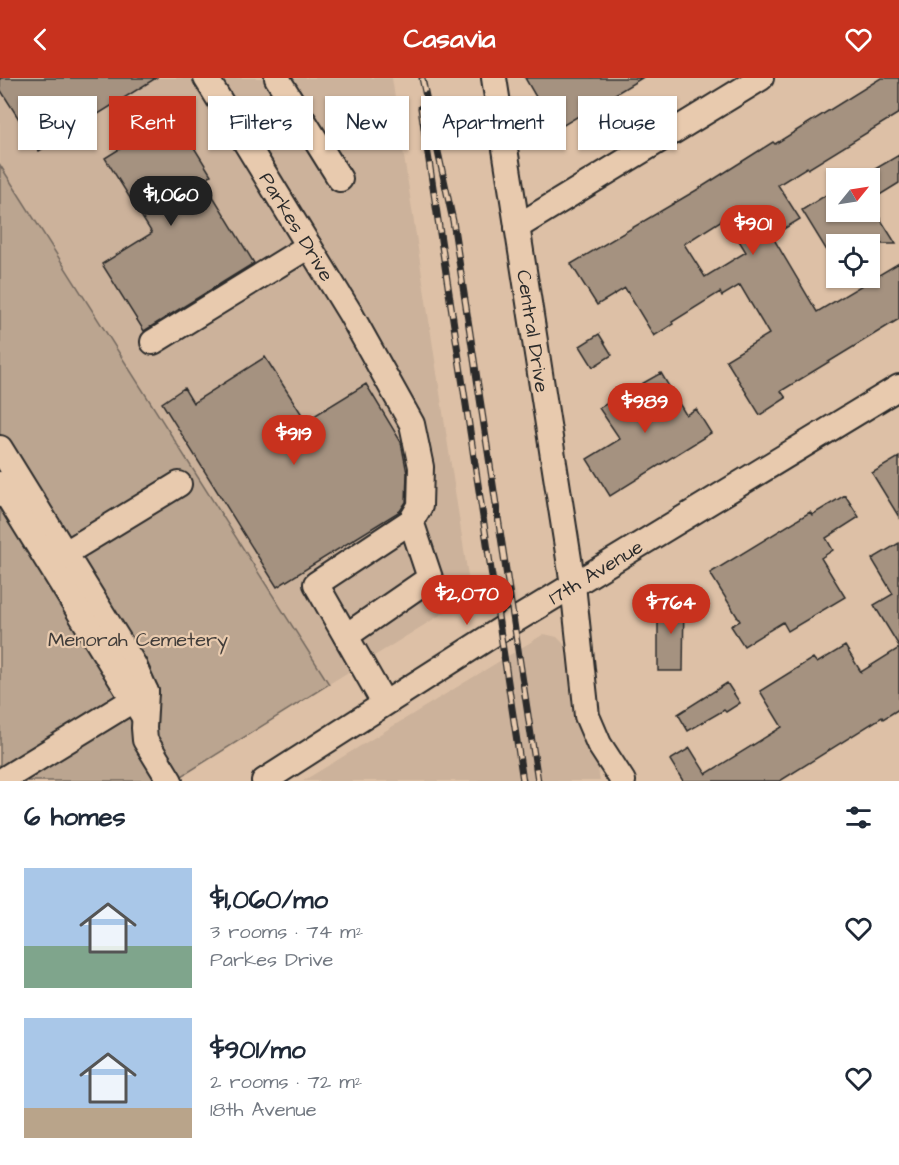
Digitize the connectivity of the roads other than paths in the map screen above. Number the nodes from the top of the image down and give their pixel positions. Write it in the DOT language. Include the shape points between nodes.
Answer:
graph roads {
  1 [pos="277,78"];
  2 [pos="494,78"];
  3 [pos="761,78"];
  4 [pos="212,80"];
  5 [pos="340,179"];
  6 [pos="517,227"];
  7 [pos="309,246"];
  8 [pos="153,342"];
  9 [pos="899,387"];
  10 [pos="0,448"];
  11 [pos="0,484"];
  12 [pos="179,484"];
  13 [pos="411,521"];
  14 [pos="57,558"];
  15 [pos="573,585"];
  16 [pos="346,636"];
  17 [pos="141,703"];
  18 [pos="384,703"];
  19 [pos="1,781"];
  20 [pos="170,781"];
  21 [pos="264,781"];
  22 [pos="623,781"];
  1 -- 5 [label="street"];
  2 -- 6 [label="street, Central Drive"];
  3 -- 6 [label="street"];
  4 -- 7 [label="street, Parkes Drive"];
  6 -- 15 [label="street, Central Drive"];
  7 -- 8 [label="street"];
  7 -- 13 [label="street, Parkes Drive" via="412,424 421,487 420,506"];
  9 -- 15 [label="street, 17th Avenue"];
  10 -- 14 [label="street"];
  11 -- 14 [label="street"];
  12 -- 14 [label="street"];
  13 -- 16 [label="street" via="430,578"];
  13 -- 16 [label="street" via="316,584"];
  14 -- 17 [label="street" via="134,665"];
  15 -- 18 [label="street, 17th Avenue"];
  15 -- 22 [label="street, Central Drive" via="587,716 599,744"];
  16 -- 18 [label="street"];
  17 -- 19 [label="street"];
  17 -- 20 [label="street" via="145,740"];
  18 -- 21 [label="street, 17th Avenue"];
}
